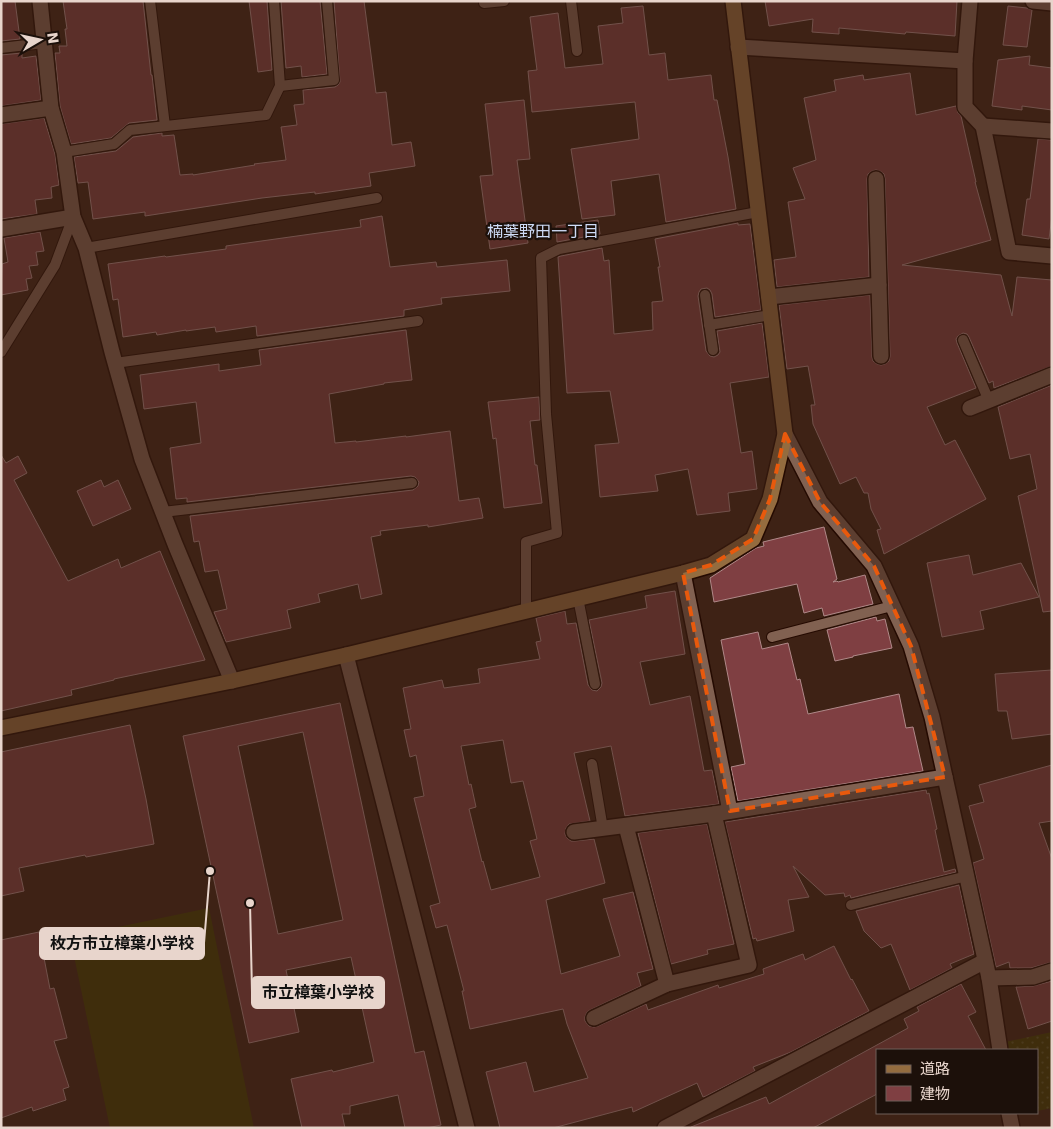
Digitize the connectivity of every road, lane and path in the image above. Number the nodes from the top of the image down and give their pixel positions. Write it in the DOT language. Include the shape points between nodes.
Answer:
graph roads {
  1 [pos="40,1"];
  2 [pos="150,1"];
  3 [pos="274,1"];
  4 [pos="327,1"];
  5 [pos="504,1"];
  6 [pos="571,1"];
  7 [pos="734,1"];
  8 [pos="970,1"];
  9 [pos="1033,1"];
  10 [pos="484,3"];
  11 [pos="1052,3"];
  12 [pos="44,43"];
  13 [pos="738,47"];
  14 [pos="1,48"];
  15 [pos="577,51"];
  16 [pos="965,61"];
  17 [pos="280,86"];
  18 [pos="51,108"];
  19 [pos="1,115"];
  20 [pos="165,126"];
  21 [pos="983,126"];
  22 [pos="1052,131"];
  23 [pos="64,152"];
  24 [pos="876,179"];
  25 [pos="377,198"];
  26 [pos="758,212"];
  27 [pos="73,217"];
  28 [pos="1,228"];
  29 [pos="86,248"];
  30 [pos="1052,256"];
  31 [pos="879,285"];
  32 [pos="705,296"];
  33 [pos="769,297"];
  34 [pos="771,314"];
  35 [pos="418,321"];
  36 [pos="709,325"];
  37 [pos="963,340"];
  38 [pos="713,350"];
  39 [pos="1,352"];
  40 [pos="881,356"];
  41 [pos="114,363"];
  42 [pos="1052,375"];
  43 [pos="989,401"];
  44 [pos="970,408"];
  45 [pos="785,434"];
  46 [pos="412,483"];
  47 [pos="163,512"];
  48 [pos="683,573"];
  49 [pos="578,598"];
  50 [pos="892,606"];
  51 [pos="526,611"];
  52 [pos="772,636"];
  53 [pos="346,655"];
  54 [pos="232,680"];
  55 [pos="596,684"];
  56 [pos="1,728"];
  57 [pos="592,764"];
  58 [pos="945,777"];
  59 [pos="730,812"];
  60 [pos="714,814"];
  61 [pos="626,826"];
  62 [pos="603,829"];
  63 [pos="574,832"];
  64 [pos="967,876"];
  65 [pos="851,905"];
  66 [pos="985,961"];
  67 [pos="1052,971"];
  68 [pos="989,978"];
  69 [pos="666,984"];
  70 [pos="594,1018"];
  71 [pos="1000,1049"];
  72 [pos="1009,1114"];
  73 [pos="467,1128"];
  74 [pos="665,1128"];
  75 [pos="1012,1128"];
  1 -- 12 [label="street"];
  2 -- 20 [label="lane"];
  3 -- 17 [label="lane"];
  4 -- 17 [label="lane" via="334,80"];
  5 -- 10 [label="lane"];
  6 -- 15 [label="lane"];
  7 -- 13 [label="street"];
  8 -- 16 [label="street"];
  9 -- 11 [label="street"];
  12 -- 14 [label="lane"];
  12 -- 18 [label="street"];
  13 -- 16 [label="street"];
  13 -- 26 [label="street"];
  16 -- 21 [label="street" via="965,107"];
  17 -- 20 [label="lane" via="266,115"];
  18 -- 19 [label="street"];
  18 -- 23 [label="street"];
  20 -- 23 [label="lane" via="130,130 114,144"];
  21 -- 22 [label="street"];
  21 -- 30 [label="street" via="1009,252"];
  23 -- 27 [label="street"];
  24 -- 31 [label="street"];
  25 -- 29 [label="lane"];
  26 -- 33 [label="street"];
  26 -- 51 [label="lane" via="559,249 541,258 546,414 557,534 526,542"];
  27 -- 28 [label="street"];
  27 -- 29 [label="street"];
  27 -- 39 [label="lane" via="55,265"];
  29 -- 41 [label="street"];
  31 -- 33 [label="street"];
  31 -- 40 [label="street"];
  32 -- 36 [label="lane"];
  33 -- 34 [label="street"];
  34 -- 36 [label="lane"];
  34 -- 45 [label="street"];
  35 -- 41 [label="lane"];
  36 -- 38 [label="lane"];
  37 -- 43 [label="lane"];
  41 -- 47 [label="street" via="142,459"];
  42 -- 43 [label="street"];
  43 -- 44 [label="street"];
  45 -- 48 [label="street" via="770,499 753,539 711,565"];
  45 -- 50 [label="street" via="820,502 874,566"];
  46 -- 47 [label="lane"];
  47 -- 54 [label="street"];
  48 -- 49 [label="street"];
  48 -- 59 [label="street"];
  49 -- 51 [label="street"];
  49 -- 55 [label="lane"];
  50 -- 52 [label="lane"];
  50 -- 58 [label="street" via="911,646"];
  51 -- 53 [label="street"];
  53 -- 54 [label="street"];
  53 -- 73 [label="street"];
  54 -- 56 [label="street"];
  57 -- 62 [label="lane"];
  58 -- 59 [label="street"];
  58 -- 64 [label="street"];
  59 -- 60 [label="street"];
  60 -- 61 [label="street"];
  60 -- 69 [label="street" via="749,965"];
  61 -- 62 [label="street"];
  61 -- 69 [label="street"];
  62 -- 63 [label="street"];
  64 -- 65 [label="lane"];
  64 -- 66 [label="street"];
  66 -- 68 [label="street"];
  66 -- 74 [label="street"];
  67 -- 68 [label="street" via="1033,976"];
  68 -- 71 [label="street"];
  69 -- 70 [label="street"];
  72 -- 75 [label="street"];
}
